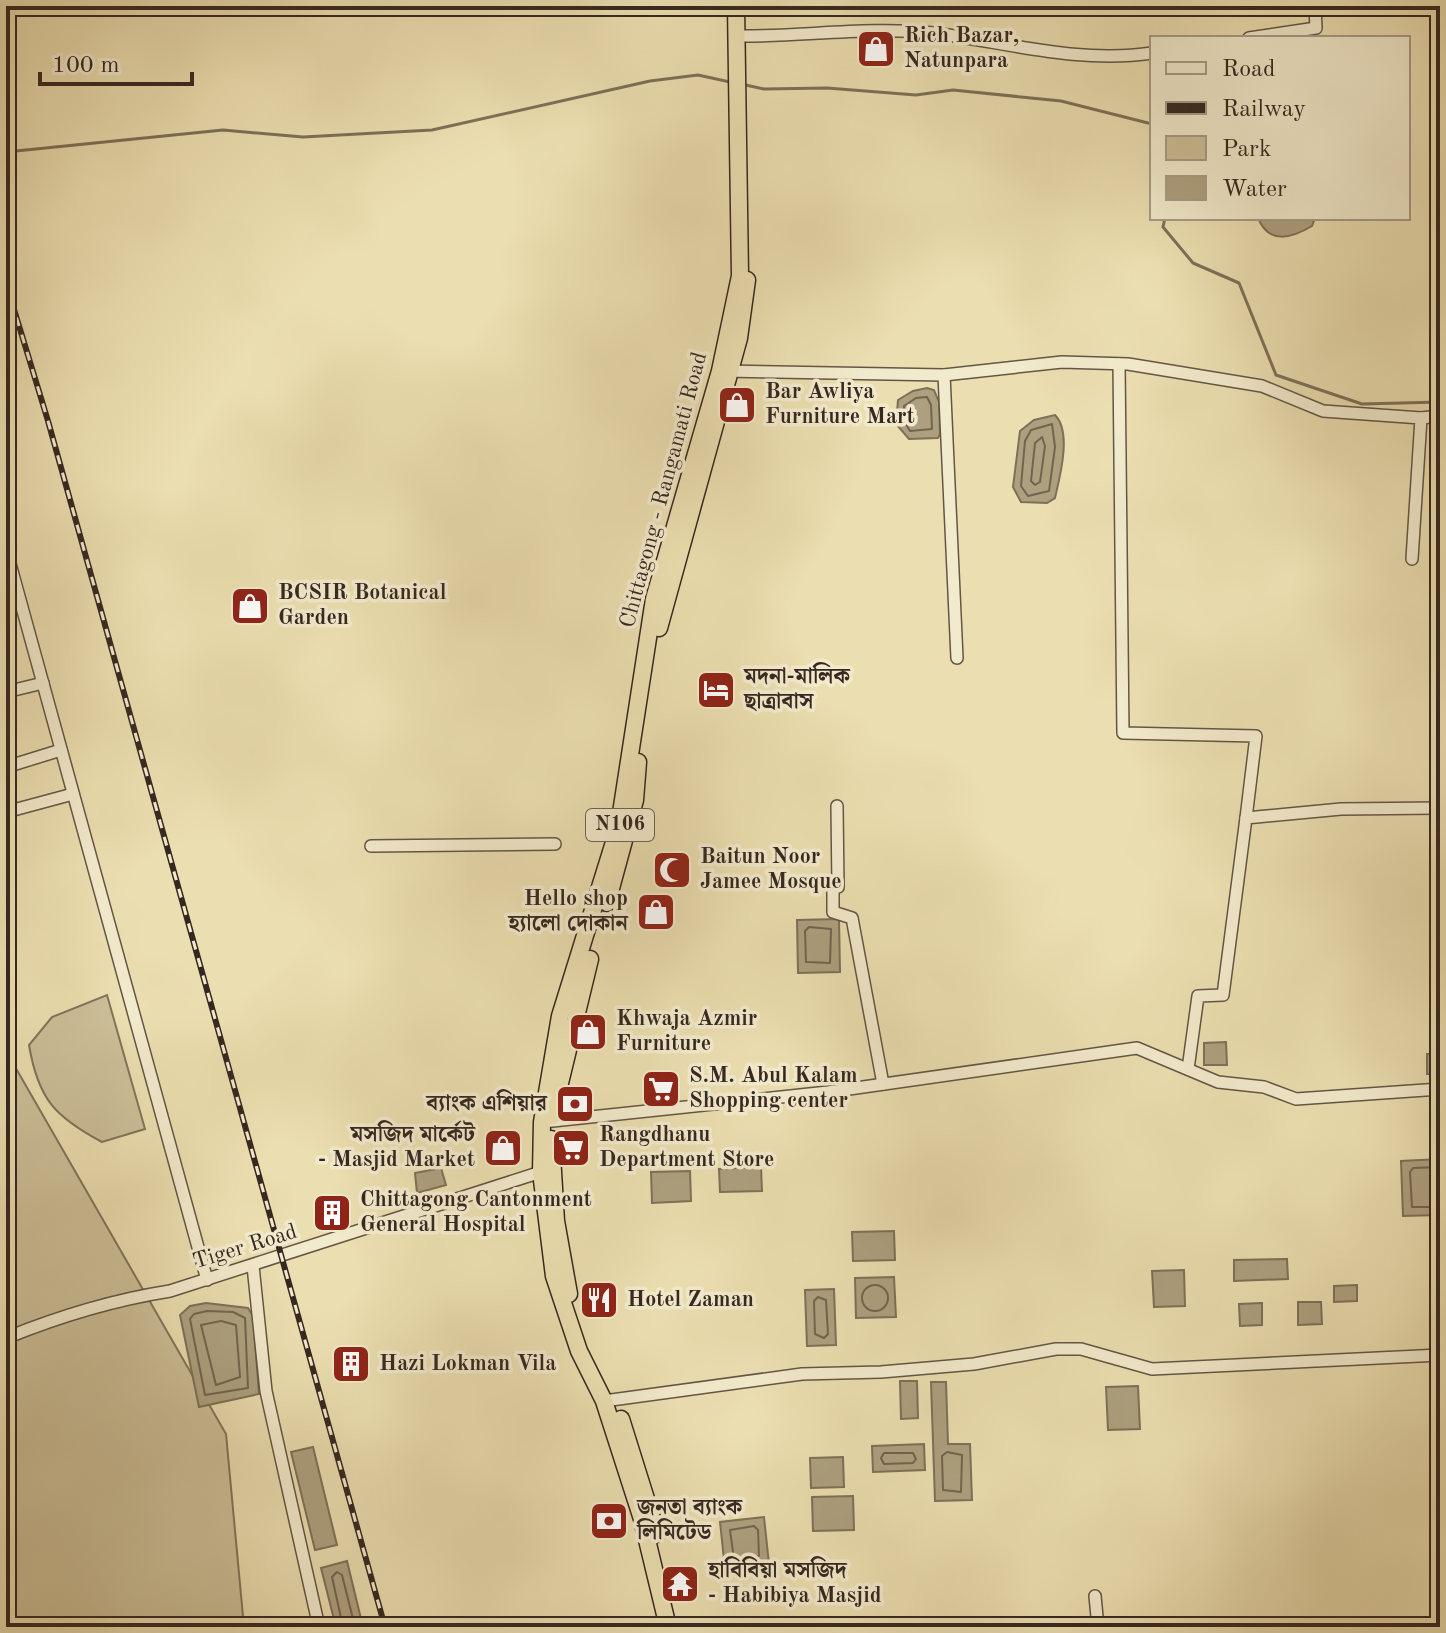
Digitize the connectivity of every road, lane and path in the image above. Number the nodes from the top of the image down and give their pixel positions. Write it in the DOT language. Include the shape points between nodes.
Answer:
graph roads {
  1 [pos="736,6"];
  2 [pos="744,6"];
  3 [pos="1315,6"];
  4 [pos="740,36"];
  5 [pos="1262,36"];
  6 [pos="1150,53"];
  7 [pos="1119,364"];
  8 [pos="726,370"];
  9 [pos="944,375"];
  10 [pos="1440,416"];
  11 [pos="1421,418"];
  12 [pos="6,549"];
  13 [pos="1412,559"];
  14 [pos="957,658"];
  15 [pos="43,683"];
  16 [pos="6,692"];
  17 [pos="61,750"];
  18 [pos="6,767"];
  19 [pos="73,794"];
  20 [pos="837,806"];
  21 [pos="1440,808"];
  22 [pos="6,812"];
  23 [pos="1246,818"];
  24 [pos="555,844"];
  25 [pos="371,846"];
  26 [pos="1188,1069"];
  27 [pos="883,1084"];
  28 [pos="1440,1089"];
  29 [pos="546,1122"];
  30 [pos="541,1172"];
  31 [pos="253,1266"];
  32 [pos="207,1280"];
  33 [pos="6,1338"];
  34 [pos="1440,1355"];
  35 [pos="608,1400"];
  36 [pos="1095,1596"];
  37 [pos="319,1627"];
  38 [pos="668,1627"];
  39 [pos="679,1627"];
  40 [pos="1098,1627"];
  1 -- 4 [label="highway, Chittagong - Rangamati Road / N106"];
  2 -- 4 [label="highway, Chittagong - Rangamati Road / N106"];
  3 -- 5 [label="street" via="1316,28"];
  4 -- 6 [label="street" via="917,32 1113,58"];
  4 -- 8 [label="highway, Chittagong - Rangamati Road / N106" via="740,276"];
  7 -- 9 [label="street" via="1062,362"];
  7 -- 11 [label="street" via="1262,386 1323,411"];
  7 -- 23 [label="street" via="1123,733 1256,736"];
  8 -- 9 [label="street"];
  8 -- 29 [label="highway, Chittagong - Rangamati Road / N106" via="654,599 619,826 560,1016"];
  9 -- 14 [label="street"];
  10 -- 11 [label="street"];
  11 -- 13 [label="street"];
  12 -- 15 [label="street"];
  15 -- 16 [label="street"];
  15 -- 17 [label="street"];
  17 -- 18 [label="street"];
  17 -- 19 [label="street"];
  19 -- 22 [label="street"];
  19 -- 32 [label="street"];
  20 -- 27 [label="street" via="838,887 833,888 833,912 852,918"];
  21 -- 23 [label="street" via="1341,809"];
  23 -- 26 [label="street" via="1223,995 1198,996"];
  24 -- 25 [label="street"];
  26 -- 27 [label="street" via="1137,1048"];
  26 -- 28 [label="street" via="1218,1082 1264,1087 1296,1099"];
  27 -- 29 [label="street"];
  29 -- 30 [label="highway, Chittagong - Rangamati Road / N106"];
  29 -- 35 [label="highway, Chittagong - Rangamati Road / N106" via="569,1291"];
  30 -- 31 [label="street, Tiger Road"];
  30 -- 35 [label="highway, Chittagong - Rangamati Road / N106" via="547,1243 562,1309"];
  31 -- 32 [label="street, Tiger Road"];
  31 -- 37 [label="street" via="266,1391"];
  32 -- 33 [label="street, Tiger Road" via="64,1315"];
  34 -- 35 [label="street" via="1152,1369 1081,1349 1056,1349 974,1364 802,1374"];
  35 -- 38 [label="highway, Chittagong - Rangamati Road / N106"];
  35 -- 39 [label="highway, Chittagong - Rangamati Road / N106" via="652,1513"];
  36 -- 40 [label="street"];
}
